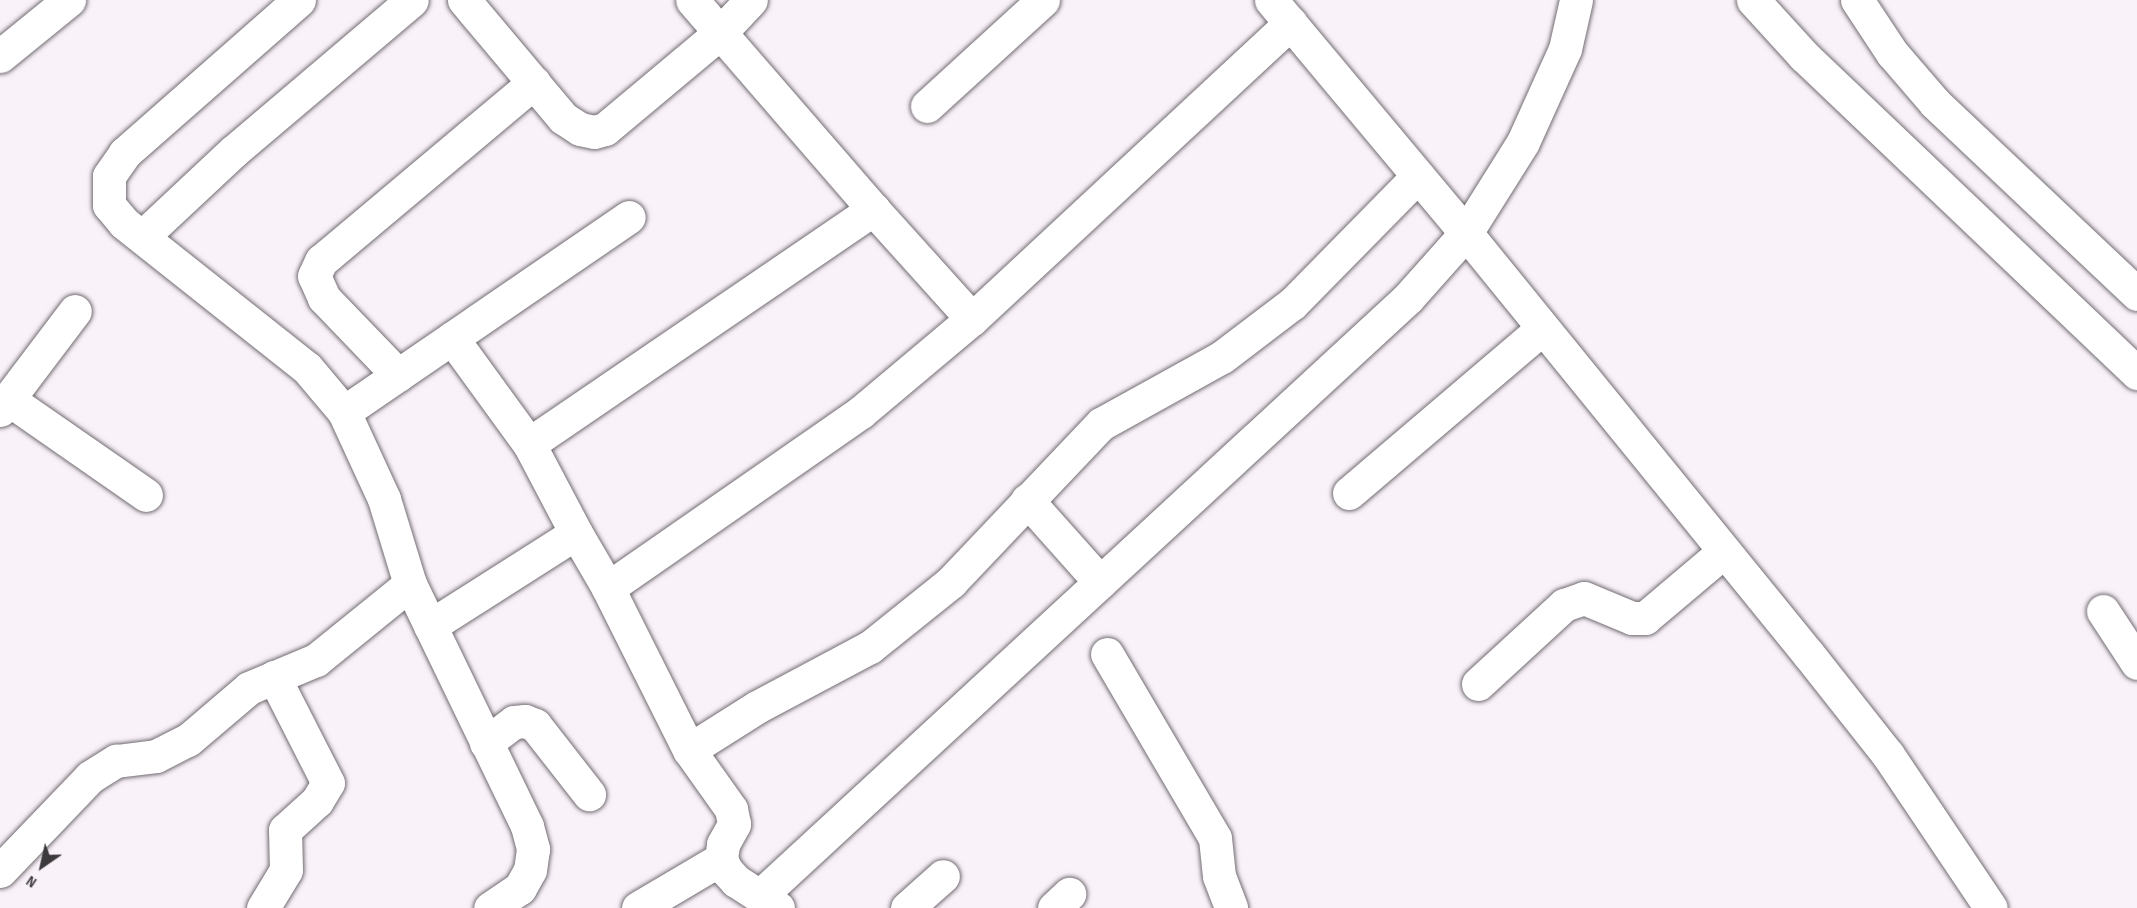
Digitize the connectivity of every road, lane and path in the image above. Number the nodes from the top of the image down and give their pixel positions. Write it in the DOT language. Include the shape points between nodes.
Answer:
graph roads {
  1 [pos="69,0"];
  2 [pos="299,0"];
  3 [pos="412,0"];
  4 [pos="692,0"];
  5 [pos="751,0"];
  6 [pos="1043,0"];
  7 [pos="1576,0"];
  8 [pos="1753,0"];
  9 [pos="1857,0"];
  10 [pos="466,1"];
  11 [pos="1281,11"];
  12 [pos="720,33"];
  13 [pos="0,56"];
  14 [pos="534,82"];
  15 [pos="927,106"];
  16 [pos="1418,176"];
  17 [pos="873,210"];
  18 [pos="629,217"];
  19 [pos="1466,233"];
  20 [pos="142,237"];
  21 [pos="2137,294"];
  22 [pos="75,311"];
  23 [pos="972,320"];
  24 [pos="1542,329"];
  25 [pos="452,338"];
  26 [pos="2137,373"];
  27 [pos="398,375"];
  28 [pos="4,405"];
  29 [pos="344,412"];
  30 [pos="529,444"];
  31 [pos="1349,493"];
  32 [pos="146,495"];
  33 [pos="1028,500"];
  34 [pos="576,533"];
  35 [pos="1722,553"];
  36 [pos="1100,582"];
  37 [pos="410,584"];
  38 [pos="608,588"];
  39 [pos="2103,611"];
  40 [pos="430,627"];
  41 [pos="1107,654"];
  42 [pos="2137,663"];
  43 [pos="274,677"];
  44 [pos="1478,684"];
  45 [pos="486,743"];
  46 [pos="689,750"];
  47 [pos="589,794"];
  48 [pos="721,859"];
  49 [pos="0,871"];
  50 [pos="943,876"];
  51 [pos="769,902"];
  52 [pos="263,908"];
  53 [pos="490,908"];
  54 [pos="638,908"];
  55 [pos="907,908"];
  56 [pos="1231,908"];
  57 [pos="1991,908"];
  1 -- 13 [label="street"];
  2 -- 20 [label="street" via="125,153 109,176 109,205"];
  3 -- 20 [label="street" via="234,152"];
  4 -- 12 [label="street"];
  5 -- 12 [label="street"];
  6 -- 15 [label="street"];
  7 -- 19 [label="street" via="1565,49 1546,98 1507,171"];
  8 -- 26 [label="street" via="1804,56"];
  9 -- 21 [label="street" via="1892,53 1935,103"];
  10 -- 14 [label="street"];
  11 -- 16 [label="street"];
  11 -- 23 [label="street"];
  12 -- 14 [label="street" via="605,129 580,129 563,118"];
  12 -- 17 [label="street"];
  14 -- 27 [label="street" via="321,261 316,285 324,298"];
  16 -- 19 [label="street"];
  16 -- 33 [label="street" via="1293,303 1222,357 1101,424"];
  17 -- 23 [label="street"];
  17 -- 30 [label="street"];
  18 -- 25 [label="street"];
  19 -- 24 [label="street"];
  19 -- 36 [label="street" via="1400,305"];
  20 -- 29 [label="street" via="307,368"];
  22 -- 28 [label="street"];
  23 -- 38 [label="street" via="861,412"];
  24 -- 31 [label="street"];
  24 -- 35 [label="street"];
  25 -- 27 [label="street"];
  25 -- 30 [label="street"];
  27 -- 29 [label="street"];
  28 -- 32 [label="street"];
  29 -- 37 [label="street" via="384,499"];
  30 -- 34 [label="street"];
  33 -- 36 [label="street"];
  33 -- 46 [label="street" via="951,582 870,647 757,707"];
  34 -- 38 [label="street"];
  34 -- 40 [label="street"];
  35 -- 44 [label="street" via="1645,618 1632,618 1584,598 1564,605"];
  35 -- 57 [label="street" via="1888,755"];
  36 -- 51 [label="street"];
  37 -- 40 [label="street"];
  37 -- 43 [label="street" via="316,660"];
  38 -- 46 [label="street"];
  39 -- 42 [label="street"];
  40 -- 45 [label="street"];
  41 -- 56 [label="street" via="1215,838 1219,876"];
  43 -- 49 [label="street" via="249,688 188,740 156,756 116,761 90,777"];
  43 -- 52 [label="street" via="328,783 316,801 285,830 286,870"];
  45 -- 47 [label="street" via="514,722 535,725"];
  45 -- 53 [label="street" via="527,826 533,849 530,870 520,888"];
  46 -- 48 [label="street" via="730,810 734,824 723,844"];
  48 -- 51 [label="street" via="735,881"];
  48 -- 54 [label="street"];
  50 -- 55 [label="street"];
}
